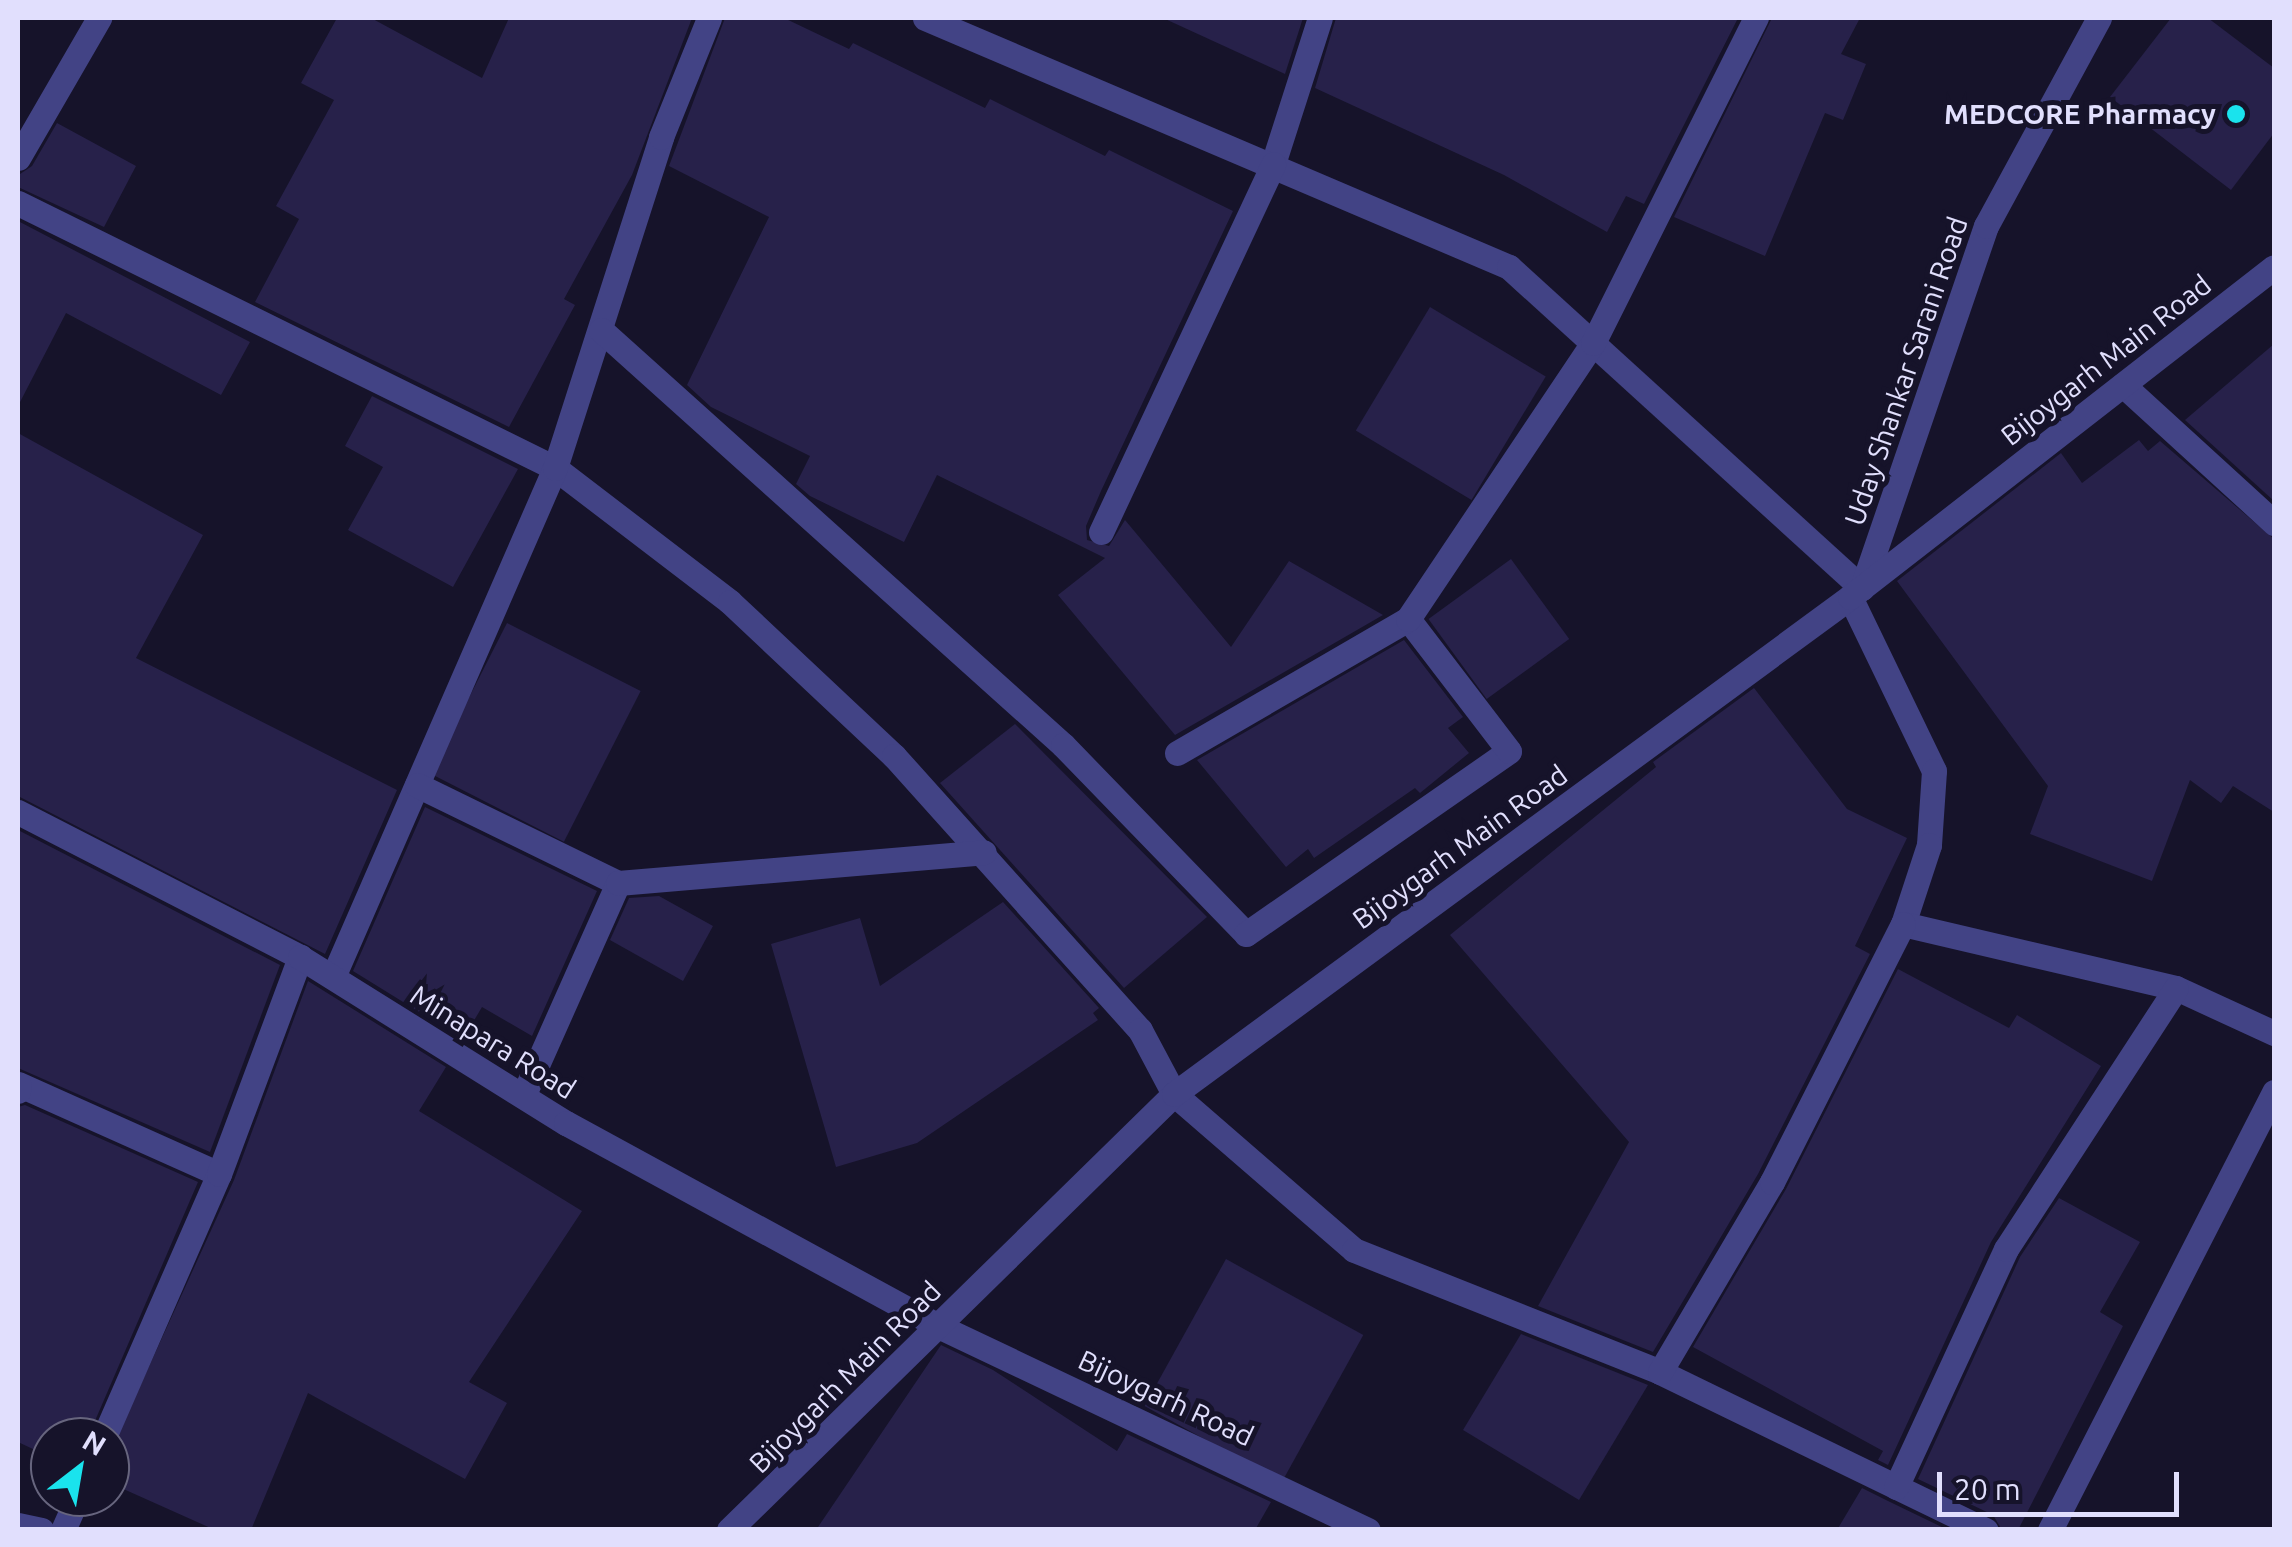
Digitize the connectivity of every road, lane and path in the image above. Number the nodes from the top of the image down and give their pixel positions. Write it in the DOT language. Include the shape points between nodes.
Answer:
graph roads {
  1 [pos="99,18"];
  2 [pos="708,18"];
  3 [pos="926,18"];
  4 [pos="1320,18"];
  5 [pos="1756,18"];
  6 [pos="2099,18"];
  7 [pos="18,158"];
  8 [pos="1273,164"];
  9 [pos="18,203"];
  10 [pos="2274,267"];
  11 [pos="600,330"];
  12 [pos="1593,343"];
  13 [pos="2123,385"];
  14 [pos="555,468"];
  15 [pos="2274,523"];
  16 [pos="1101,532"];
  17 [pos="1856,593"];
  18 [pos="1408,618"];
  19 [pos="1177,752"];
  20 [pos="417,786"];
  21 [pos="18,812"];
  22 [pos="984,852"];
  23 [pos="618,883"];
  24 [pos="1904,924"];
  25 [pos="300,957"];
  26 [pos="333,977"];
  27 [pos="2176,988"];
  28 [pos="2274,1033"];
  29 [pos="18,1087"];
  30 [pos="2274,1092"];
  31 [pos="1174,1094"];
  32 [pos="523,1096"];
  33 [pos="220,1174"];
  34 [pos="936,1325"];
  35 [pos="1660,1372"];
  36 [pos="113,1417"];
  37 [pos="1896,1487"];
  38 [pos="18,1525"];
  39 [pos="42,1530"];
  40 [pos="730,1530"];
  41 [pos="1368,1530"];
  42 [pos="1986,1530"];
  43 [pos="2050,1530"];
  1 -- 7 [label="street"];
  2 -- 11 [label="street" via="661,137"];
  3 -- 8 [label="street"];
  4 -- 8 [label="street"];
  5 -- 12 [label="street"];
  6 -- 17 [label="street, Uday Shankar Sarani Road" via="1986,226"];
  8 -- 12 [label="street" via="1509,267"];
  8 -- 16 [label="street"];
  9 -- 14 [label="street"];
  10 -- 13 [label="street, Bijoygarh Main Road"];
  11 -- 14 [label="street"];
  11 -- 18 [label="street" via="1063,745 1246,934 1509,750"];
  12 -- 17 [label="street"];
  12 -- 18 [label="street"];
  13 -- 15 [label="street"];
  13 -- 17 [label="street, Bijoygarh Main Road"];
  14 -- 20 [label="street"];
  14 -- 22 [label="street" via="730,602 894,756"];
  17 -- 24 [label="street" via="1934,771 1929,846"];
  17 -- 31 [label="street, Bijoygarh Main Road"];
  18 -- 19 [label="street"];
  20 -- 23 [label="street"];
  20 -- 26 [label="street"];
  21 -- 25 [label="street, Minapara Road"];
  22 -- 23 [label="street"];
  22 -- 31 [label="street" via="1140,1030"];
  23 -- 32 [label="street"];
  24 -- 27 [label="street"];
  24 -- 35 [label="street" via="1772,1182"];
  25 -- 26 [label="street, Minapara Road"];
  25 -- 33 [label="street"];
  26 -- 32 [label="street, Minapara Road"];
  27 -- 28 [label="street"];
  27 -- 37 [label="street" via="2006,1249"];
  29 -- 33 [label="street"];
  30 -- 43 [label="street"];
  31 -- 34 [label="street, Bijoygarh Main Road"];
  31 -- 35 [label="street" via="1354,1250"];
  32 -- 34 [label="street, Minapara Road"];
  33 -- 36 [label="street"];
  34 -- 40 [label="street, Bijoygarh Main Road"];
  34 -- 41 [label="street, Bijoygarh Road"];
  35 -- 37 [label="street"];
  37 -- 42 [label="street"];
  38 -- 39 [label="street"];
}
